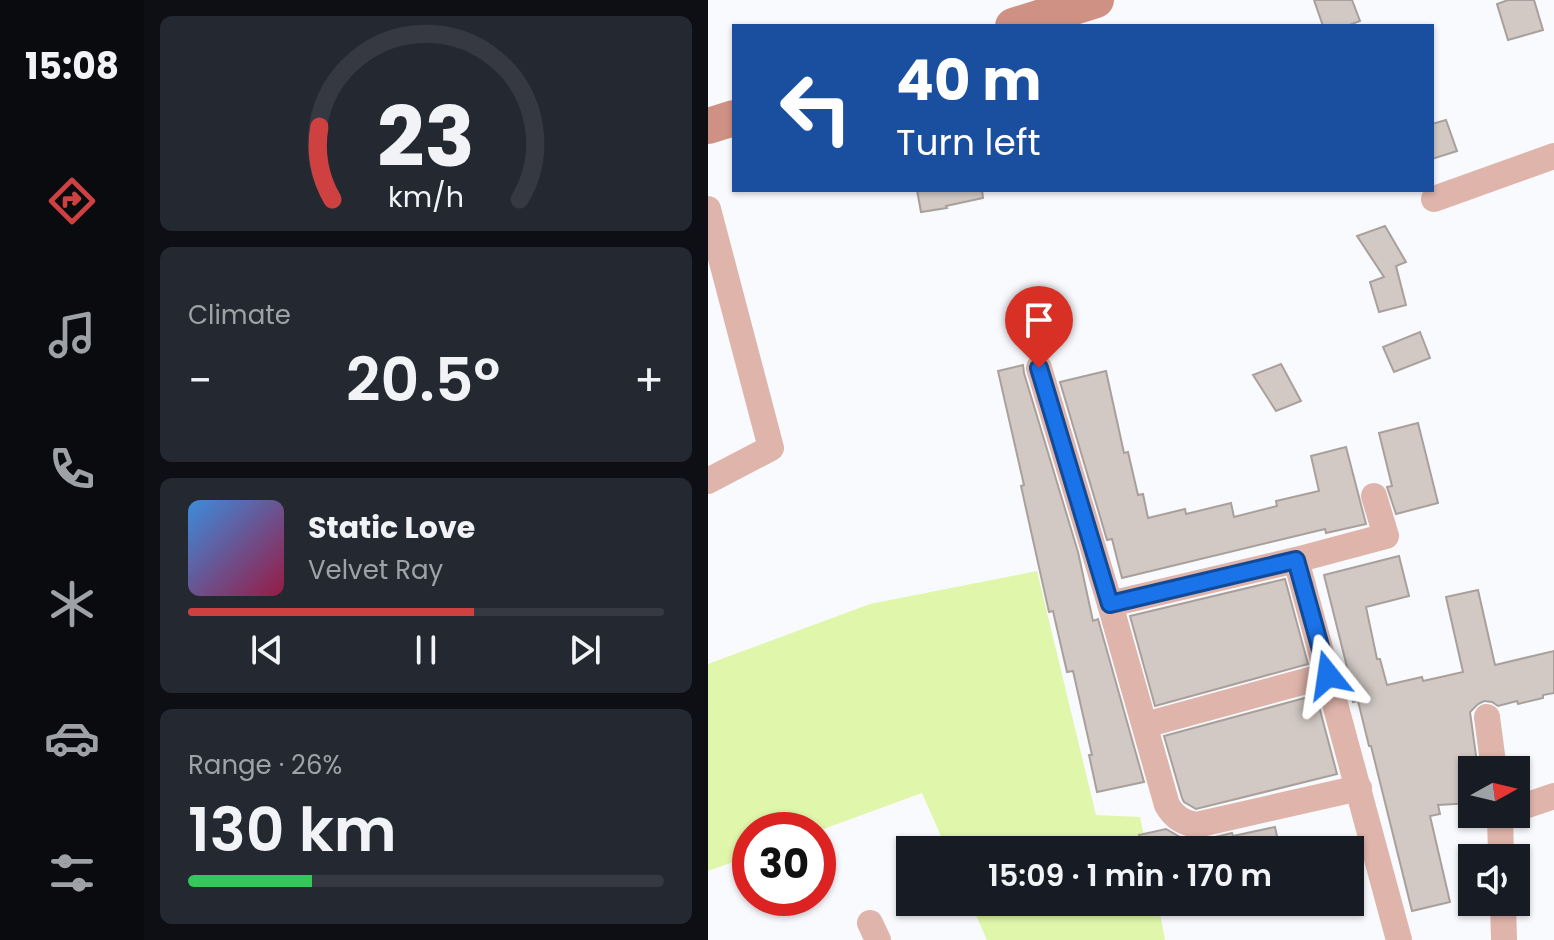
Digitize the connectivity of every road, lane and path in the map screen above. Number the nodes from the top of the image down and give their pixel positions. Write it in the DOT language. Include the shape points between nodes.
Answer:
graph roads {
  1 [pos="1096,0"];
  2 [pos="1019,24"];
  3 [pos="732,119"];
  4 [pos="708,126"];
  5 [pos="1554,156"];
  6 [pos="1434,199"];
  7 [pos="708,209"];
  8 [pos="1039,368"];
  9 [pos="708,481"];
  10 [pos="1374,496"];
  11 [pos="1296,560"];
  12 [pos="1110,604"];
  13 [pos="1328,675"];
  14 [pos="1487,717"];
  15 [pos="1145,725"];
  16 [pos="1492,756"];
  17 [pos="1359,788"];
  18 [pos="1554,796"];
  19 [pos="1530,804"];
  20 [pos="1503,916"];
  21 [pos="1399,940"];
  22 [pos="1504,940"];
  1 -- 2 [label="street"];
  3 -- 4 [label="street"];
  5 -- 6 [label="street"];
  7 -- 9 [label="street" via="771,448"];
  8 -- 12 [label="street"];
  10 -- 11 [label="street" via="1386,536"];
  11 -- 12 [label="street"];
  11 -- 13 [label="street"];
  12 -- 15 [label="street"];
  13 -- 15 [label="street"];
  13 -- 17 [label="street"];
  14 -- 16 [label="street"];
  15 -- 17 [label="street" via="1167,805 1185,822 1196,825"];
  17 -- 21 [label="street"];
  18 -- 19 [label="street"];
  20 -- 22 [label="street"];
}
